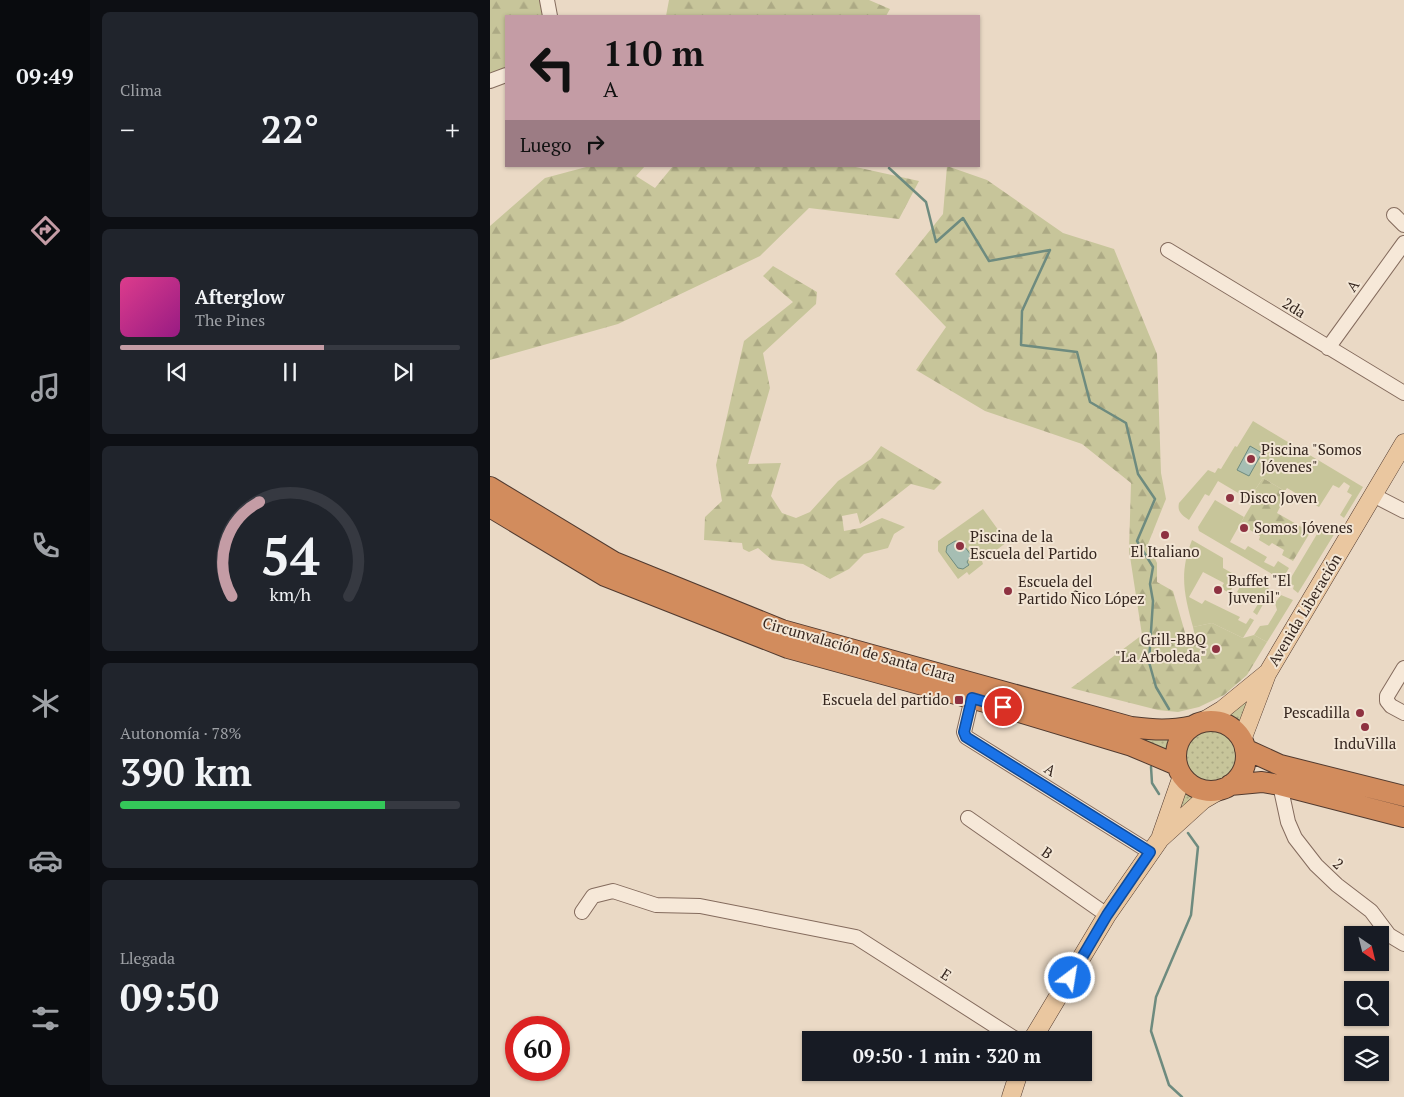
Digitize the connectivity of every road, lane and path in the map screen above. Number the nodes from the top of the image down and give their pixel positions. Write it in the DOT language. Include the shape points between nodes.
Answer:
graph roads {
  1 [pos="547,0"];
  2 [pos="550,15"];
  3 [pos="505,75"];
  4 [pos="490,81"];
  5 [pos="1394,215"];
  6 [pos="1404,225"];
  7 [pos="1404,243"];
  8 [pos="1168,250"];
  9 [pos="1328,348"];
  10 [pos="1404,393"];
  11 [pos="1404,443"];
  12 [pos="490,487"];
  13 [pos="1373,495"];
  14 [pos="490,507"];
  15 [pos="1404,511"];
  16 [pos="1404,668"];
  17 [pos="1266,674"];
  18 [pos="972,698"];
  19 [pos="1404,713"];
  20 [pos="1198,724"];
  21 [pos="1244,744"];
  22 [pos="1180,770"];
  23 [pos="1280,785"];
  24 [pos="1226,787"];
  25 [pos="1404,796"];
  26 [pos="1404,817"];
  27 [pos="968,818"];
  28 [pos="1155,845"];
  29 [pos="582,912"];
  30 [pos="1107,915"];
  31 [pos="1404,944"];
  32 [pos="1003,1031"];
  33 [pos="1037,1031"];
  34 [pos="1016,1081"];
  35 [pos="1011,1097"];
  1 -- 2 [label="street"];
  3 -- 4 [label="street"];
  5 -- 6 [label="street"];
  7 -- 9 [label="street, A"];
  8 -- 9 [label="street, 2da"];
  9 -- 10 [label="street, 2da"];
  11 -- 13 [label="main road, Avenida Liberación"];
  12 -- 20 [label="highway, Circunvalación de Santa Clara" via="614,562 782,630 1131,728 1160,731"];
  13 -- 15 [label="street"];
  13 -- 17 [label="main road, Avenida Liberación"];
  14 -- 18 [label="highway, Circunvalación de Santa Clara" via="605,576 696,613 788,648"];
  16 -- 19 [label="street" via="1387,696 1390,706"];
  17 -- 20 [label="main road, Avenida Liberación" via="1222,710"];
  17 -- 21 [label="main road, Avenida Liberación"];
  18 -- 22 [label="highway, Circunvalación de Santa Clara" via="1132,746"];
  18 -- 28 [label="street, A" via="964,732 969,740"];
  20 -- 21 [label="highway" via="1214,721 1225,724 1235,730"];
  20 -- 22 [label="highway" via="1184,733 1178,743 1176,754"];
  21 -- 24 [label="highway" via="1246,759 1243,769 1238,778"];
  21 -- 25 [label="highway" via="1280,765"];
  22 -- 24 [label="highway" via="1190,784 1200,789 1211,791"];
  22 -- 28 [label="main road"];
  23 -- 24 [label="highway" via="1262,782"];
  23 -- 26 [label="highway"];
  23 -- 31 [label="street, 2" via="1295,838 1316,865 1336,885 1371,911 1389,936"];
  24 -- 28 [label="main road" via="1203,800"];
  27 -- 30 [label="street, B"];
  28 -- 30 [label="main road"];
  29 -- 32 [label="street, E" via="593,896 613,891 656,905 700,906 856,937"];
  30 -- 33 [label="main road"];
  34 -- 35 [label="main road"];
}
